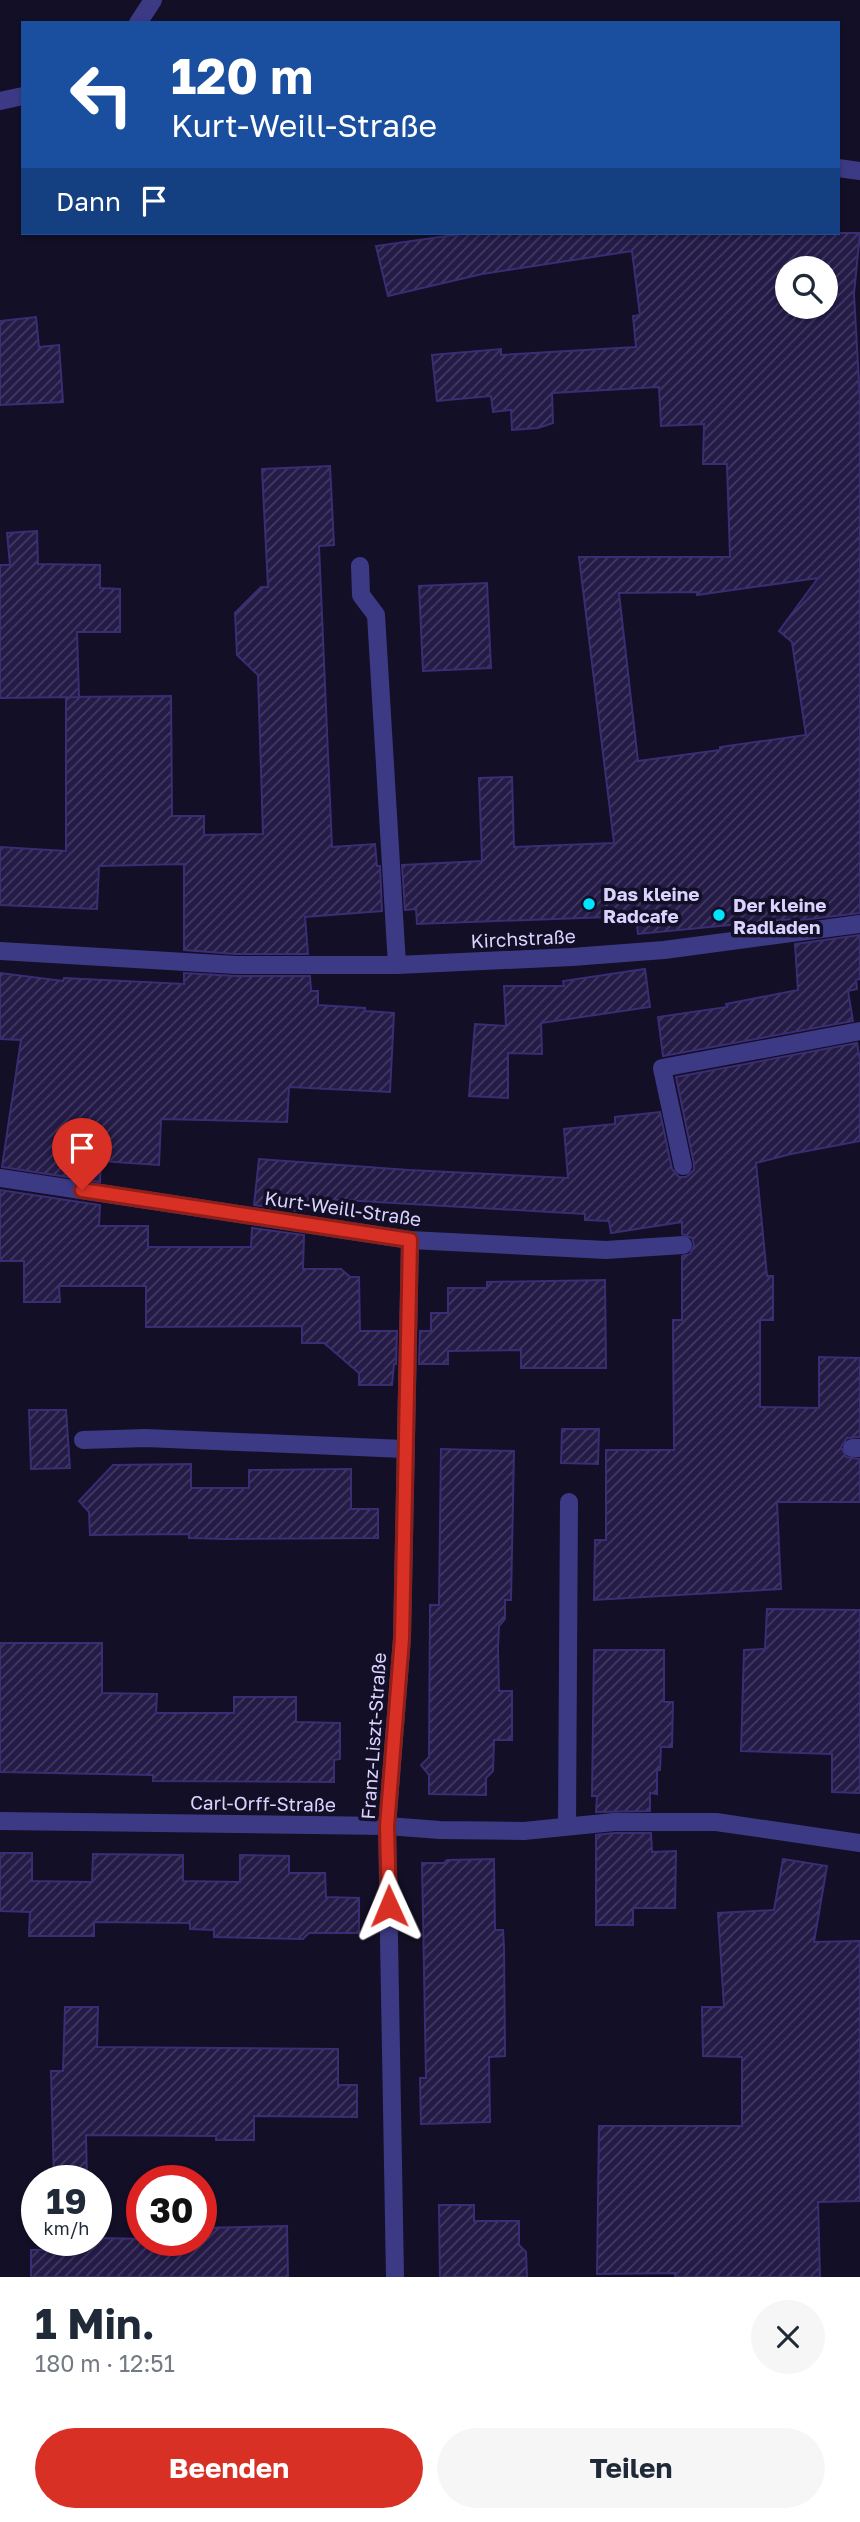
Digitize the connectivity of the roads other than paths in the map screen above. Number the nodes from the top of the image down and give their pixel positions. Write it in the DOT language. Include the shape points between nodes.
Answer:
graph roads {
  1 [pos="153,0"];
  2 [pos="139,21"];
  3 [pos="21,97"];
  4 [pos="0,102"];
  5 [pos="840,168"];
  6 [pos="860,170"];
  7 [pos="360,566"];
  8 [pos="860,924"];
  9 [pos="0,951"];
  10 [pos="397,965"];
  11 [pos="860,1031"];
  12 [pos="682,1166"];
  13 [pos="0,1178"];
  14 [pos="410,1240"];
  15 [pos="683,1245"];
  16 [pos="83,1440"];
  17 [pos="404,1449"];
  18 [pos="569,1502"];
  19 [pos="0,1821"];
  20 [pos="387,1826"];
  21 [pos="567,1826"];
  22 [pos="860,1843"];
  23 [pos="395,2277"];
  1 -- 2 [label="street"];
  3 -- 4 [label="street"];
  5 -- 6 [label="street"];
  7 -- 10 [label="street" via="361,595 376,615"];
  8 -- 10 [label="street, Kirchstraße" via="643,952"];
  9 -- 10 [label="street, Kirchstraße" via="236,965"];
  11 -- 12 [label="street" via="662,1068"];
  13 -- 14 [label="street, Kurt-Weill-Straße"];
  14 -- 15 [label="street, Kurt-Weill-Straße" via="606,1250"];
  14 -- 17 [label="street, Franz-Liszt-Straße"];
  16 -- 17 [label="street" via="146,1438"];
  17 -- 20 [label="street, Franz-Liszt-Straße" via="402,1638"];
  18 -- 21 [label="street"];
  19 -- 20 [label="street, Carl-Orff-Straße"];
  20 -- 21 [label="street, Carl-Orff-Straße" via="524,1831"];
  20 -- 23 [label="street, Franz-Liszt-Straße"];
  21 -- 22 [label="street, Carl-Orff-Straße" via="716,1822"];
}
